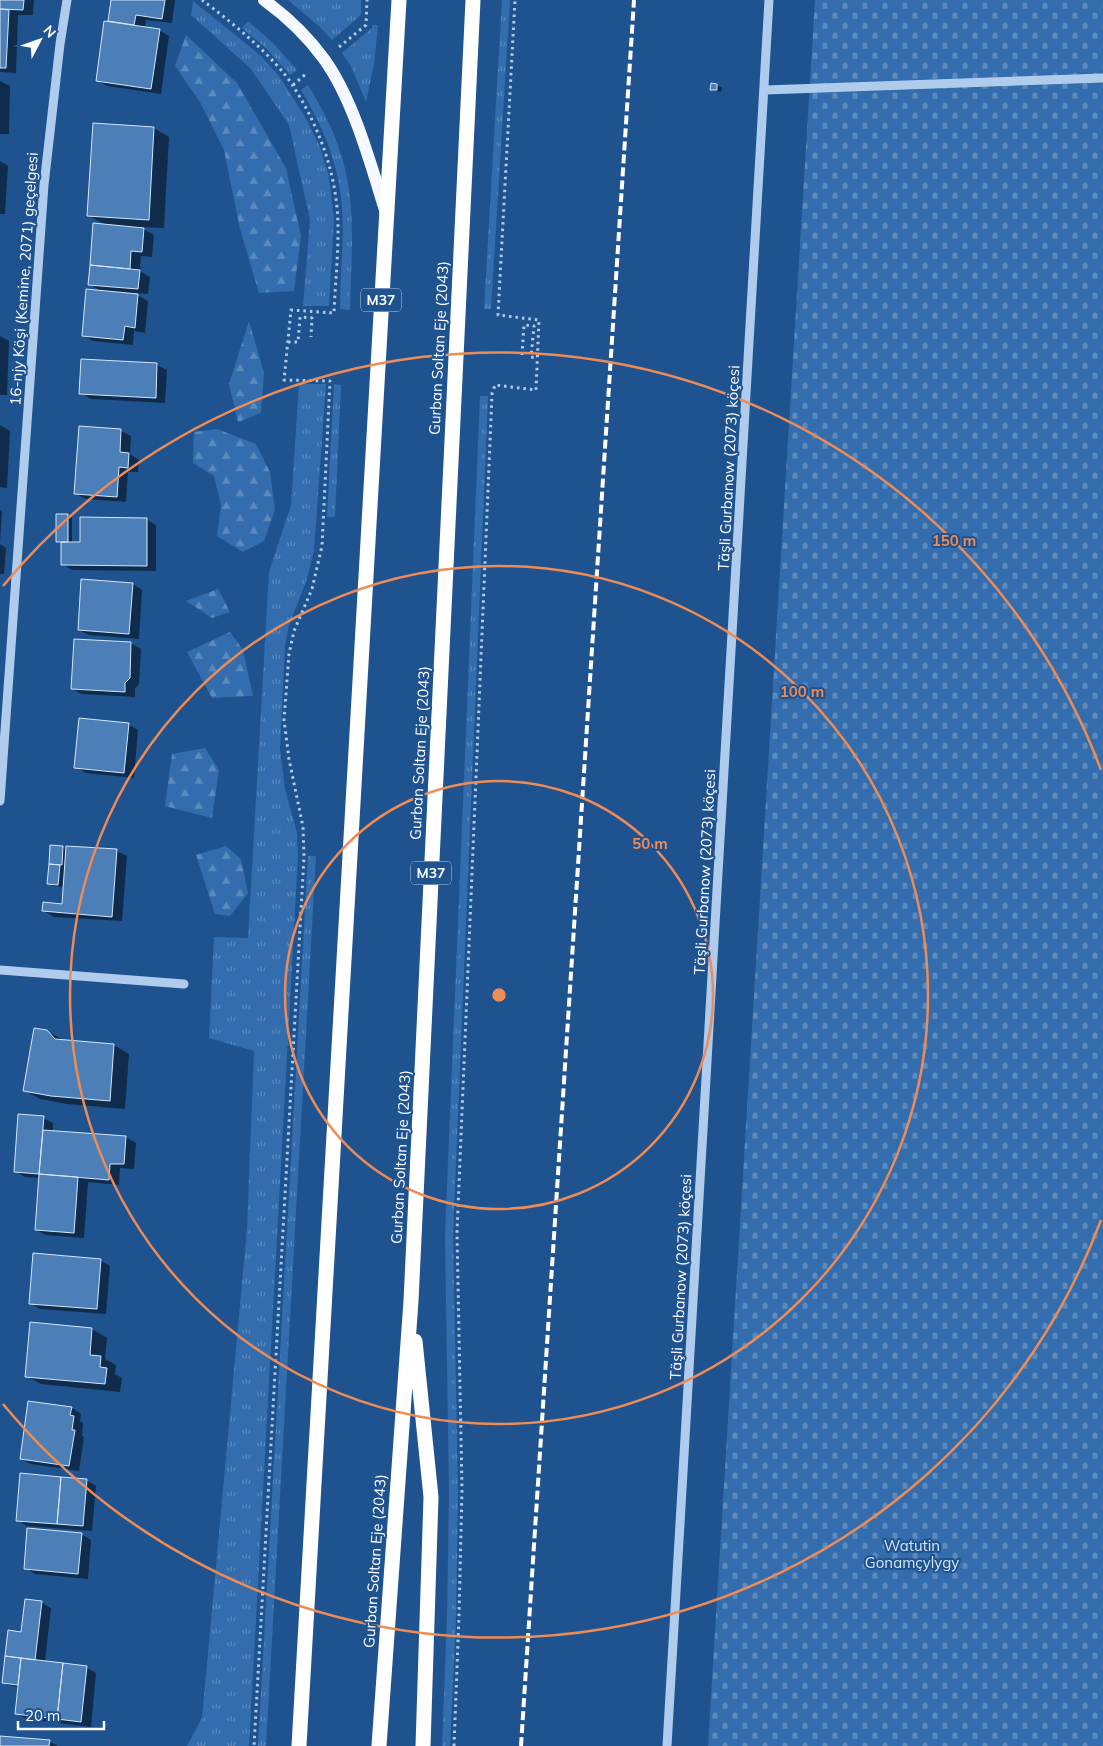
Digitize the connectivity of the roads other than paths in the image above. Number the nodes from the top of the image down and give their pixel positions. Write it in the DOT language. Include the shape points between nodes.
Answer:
graph roads {
  1 [pos="68,0"];
  2 [pos="264,0"];
  3 [pos="399,0"];
  4 [pos="473,0"];
  5 [pos="769,0"];
  6 [pos="1103,78"];
  7 [pos="765,90"];
  8 [pos="386,214"];
  9 [pos="0,800"];
  10 [pos="0,970"];
  11 [pos="184,984"];
  12 [pos="411,1301"];
  13 [pos="299,1746"];
  14 [pos="379,1746"];
  15 [pos="423,1746"];
  16 [pos="667,1746"];
  1 -- 9 [label="street, 16-njy Köşi (Kemine, 2071) geçelgesi" via="44,185"];
  2 -- 8 [label="main road" via="324,59 343,92 366,147"];
  3 -- 8 [label="highway, M37"];
  4 -- 12 [label="highway, Gurban Soltan Eje (2043) / M37"];
  5 -- 7 [label="street, Täşli Gurbanow (2073) köçesi"];
  6 -- 7 [label="street"];
  7 -- 16 [label="street, Täşli Gurbanow (2073) köçesi"];
  8 -- 13 [label="highway, M37"];
  10 -- 11 [label="street"];
  12 -- 14 [label="highway, Gurban Soltan Eje (2043) / M37"];
  12 -- 15 [label="highway" via="431,1497"];
}
